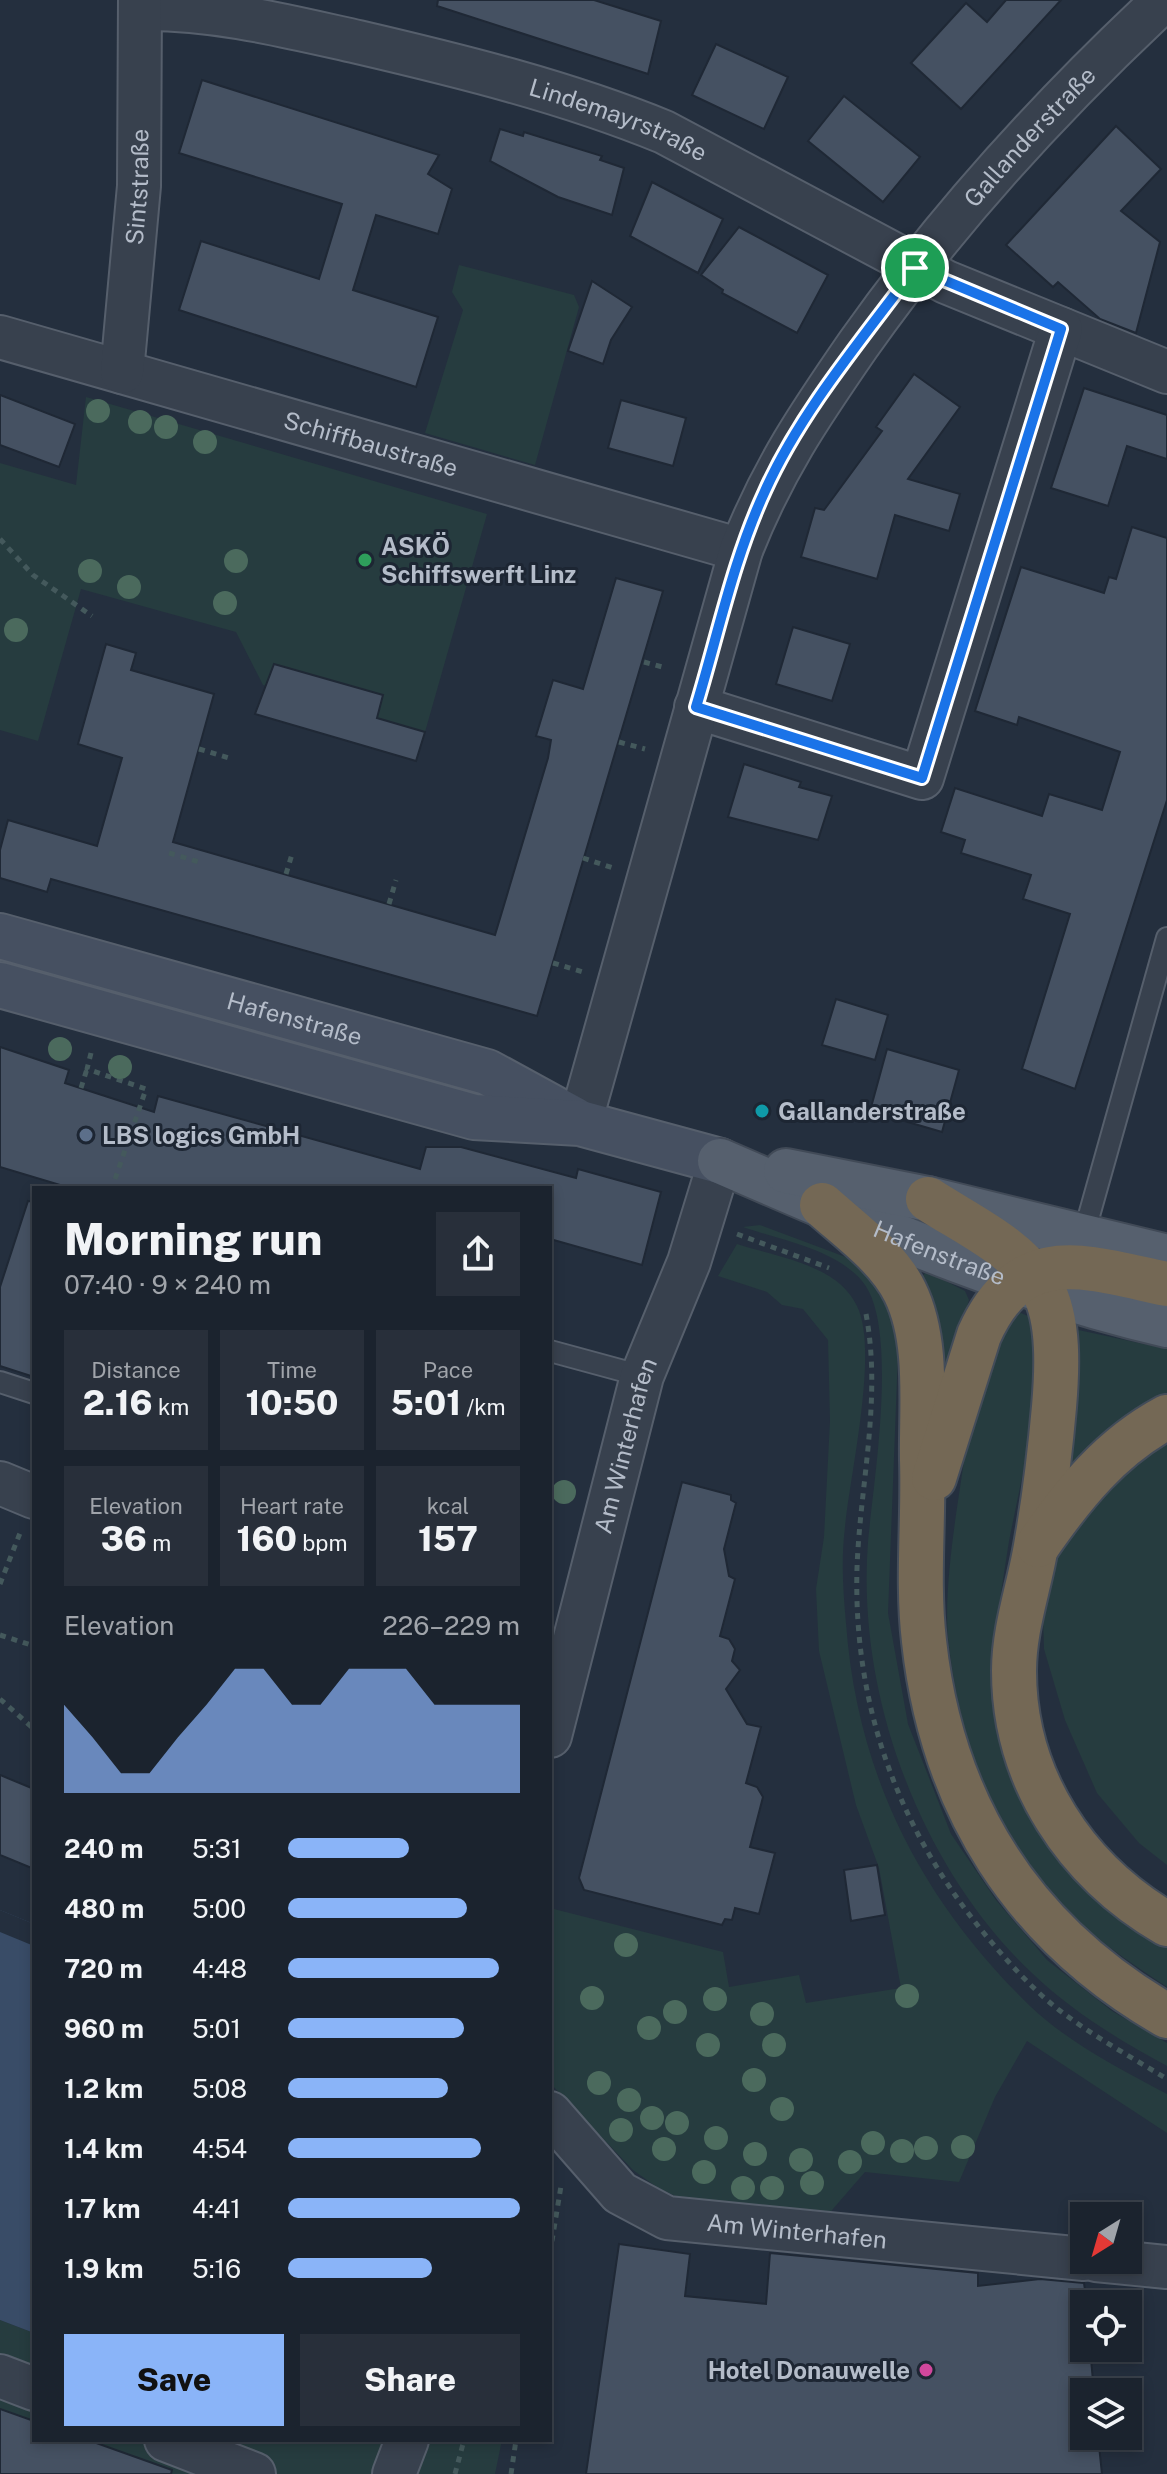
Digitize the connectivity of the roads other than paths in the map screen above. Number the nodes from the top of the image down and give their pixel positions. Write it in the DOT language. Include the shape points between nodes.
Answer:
graph roads {
  1 [pos="1164,0"];
  2 [pos="141,5"];
  3 [pos="915,268"];
  4 [pos="1061,329"];
  5 [pos="0,337"];
  6 [pos="122,372"];
  7 [pos="1167,372"];
  8 [pos="741,550"];
  9 [pos="696,707"];
  10 [pos="0,936"];
  11 [pos="1167,938"];
  12 [pos="0,985"];
  13 [pos="580,1123"];
  14 [pos="720,1161"];
  15 [pos="928,1199"];
  16 [pos="822,1205"];
  17 [pos="1083,1237"];
  18 [pos="1167,1257"];
  19 [pos="1030,1282"];
  20 [pos="1167,1284"];
  21 [pos="1167,1325"];
  22 [pos="552,1352"];
  23 [pos="642,1376"];
  24 [pos="0,1382"];
  25 [pos="32,1392"];
  26 [pos="1167,1417"];
  27 [pos="0,1483"];
  28 [pos="32,1496"];
  29 [pos="923,1510"];
  30 [pos="1036,1547"];
  31 [pos="552,1715"];
  32 [pos="1167,1924"];
  33 [pos="1167,2016"];
  34 [pos="559,2124"];
  35 [pos="1070,2258"];
  36 [pos="1142,2265"];
  37 [pos="1167,2267"];
  38 [pos="0,2376"];
  39 [pos="32,2388"];
  40 [pos="171,2442"];
  41 [pos="406,2442"];
  42 [pos="254,2474"];
  43 [pos="394,2474"];
  1 -- 3 [label="street, Gallanderstraße" via="1042,120"];
  2 -- 3 [label="street, Lindemayrstraße" via="225,14 443,62 625,117 664,132"];
  2 -- 6 [label="street, Sintstraße" via="139,186"];
  3 -- 4 [label="street, Lindemayrstraße"];
  3 -- 8 [label="street, Gallanderstraße" via="801,426 765,490"];
  4 -- 7 [label="street, Lindemayrstraße"];
  4 -- 9 [label="street" via="922,778"];
  5 -- 6 [label="street, Schiffbaustraße"];
  6 -- 8 [label="street, Schiffbaustraße"];
  8 -- 9 [label="street, Gallanderstraße"];
  9 -- 13 [label="street, Gallanderstraße"];
  10 -- 13 [label="main road, Hafenstraße" via="487,1072"];
  11 -- 17 [label="lane"];
  12 -- 13 [label="main road, Hafenstraße" via="474,1117"];
  13 -- 14 [label="main road, Hafenstraße"];
  14 -- 15 [label="main road, Hafenstraße"];
  14 -- 16 [label="main road, Hafenstraße"];
  14 -- 23 [label="street, Am Winterhafen" via="689,1262"];
  15 -- 17 [label="main road, Hafenstraße"];
  15 -- 19 [label="highway" via="1013,1254"];
  16 -- 19 [label="main road, Hafenstraße"];
  16 -- 29 [label="highway" via="884,1262 907,1295 918,1340"];
  17 -- 18 [label="main road, Hafenstraße"];
  19 -- 20 [label="highway" via="1077,1266"];
  19 -- 21 [label="main road, Hafenstraße"];
  19 -- 29 [label="highway" via="997,1301 979,1335"];
  19 -- 30 [label="highway" via="1049,1304 1056,1367"];
  22 -- 23 [label="lane"];
  23 -- 31 [label="street, Am Winterhafen"];
  24 -- 25 [label="lane"];
  26 -- 30 [label="highway" via="1107,1459"];
  27 -- 28 [label="street"];
  29 -- 33 [label="highway" via="924,1641 960,1793 984,1838 1041,1917 1111,1980"];
  30 -- 32 [label="highway" via="1014,1671 1016,1705 1033,1770 1050,1807 1098,1874"];
  34 -- 35 [label="street, Am Winterhafen" via="620,2193 649,2211 685,2222"];
  36 -- 37 [label="street"];
  38 -- 39 [label="street"];
  40 -- 42 [label="street"];
  41 -- 43 [label="street"];
}
